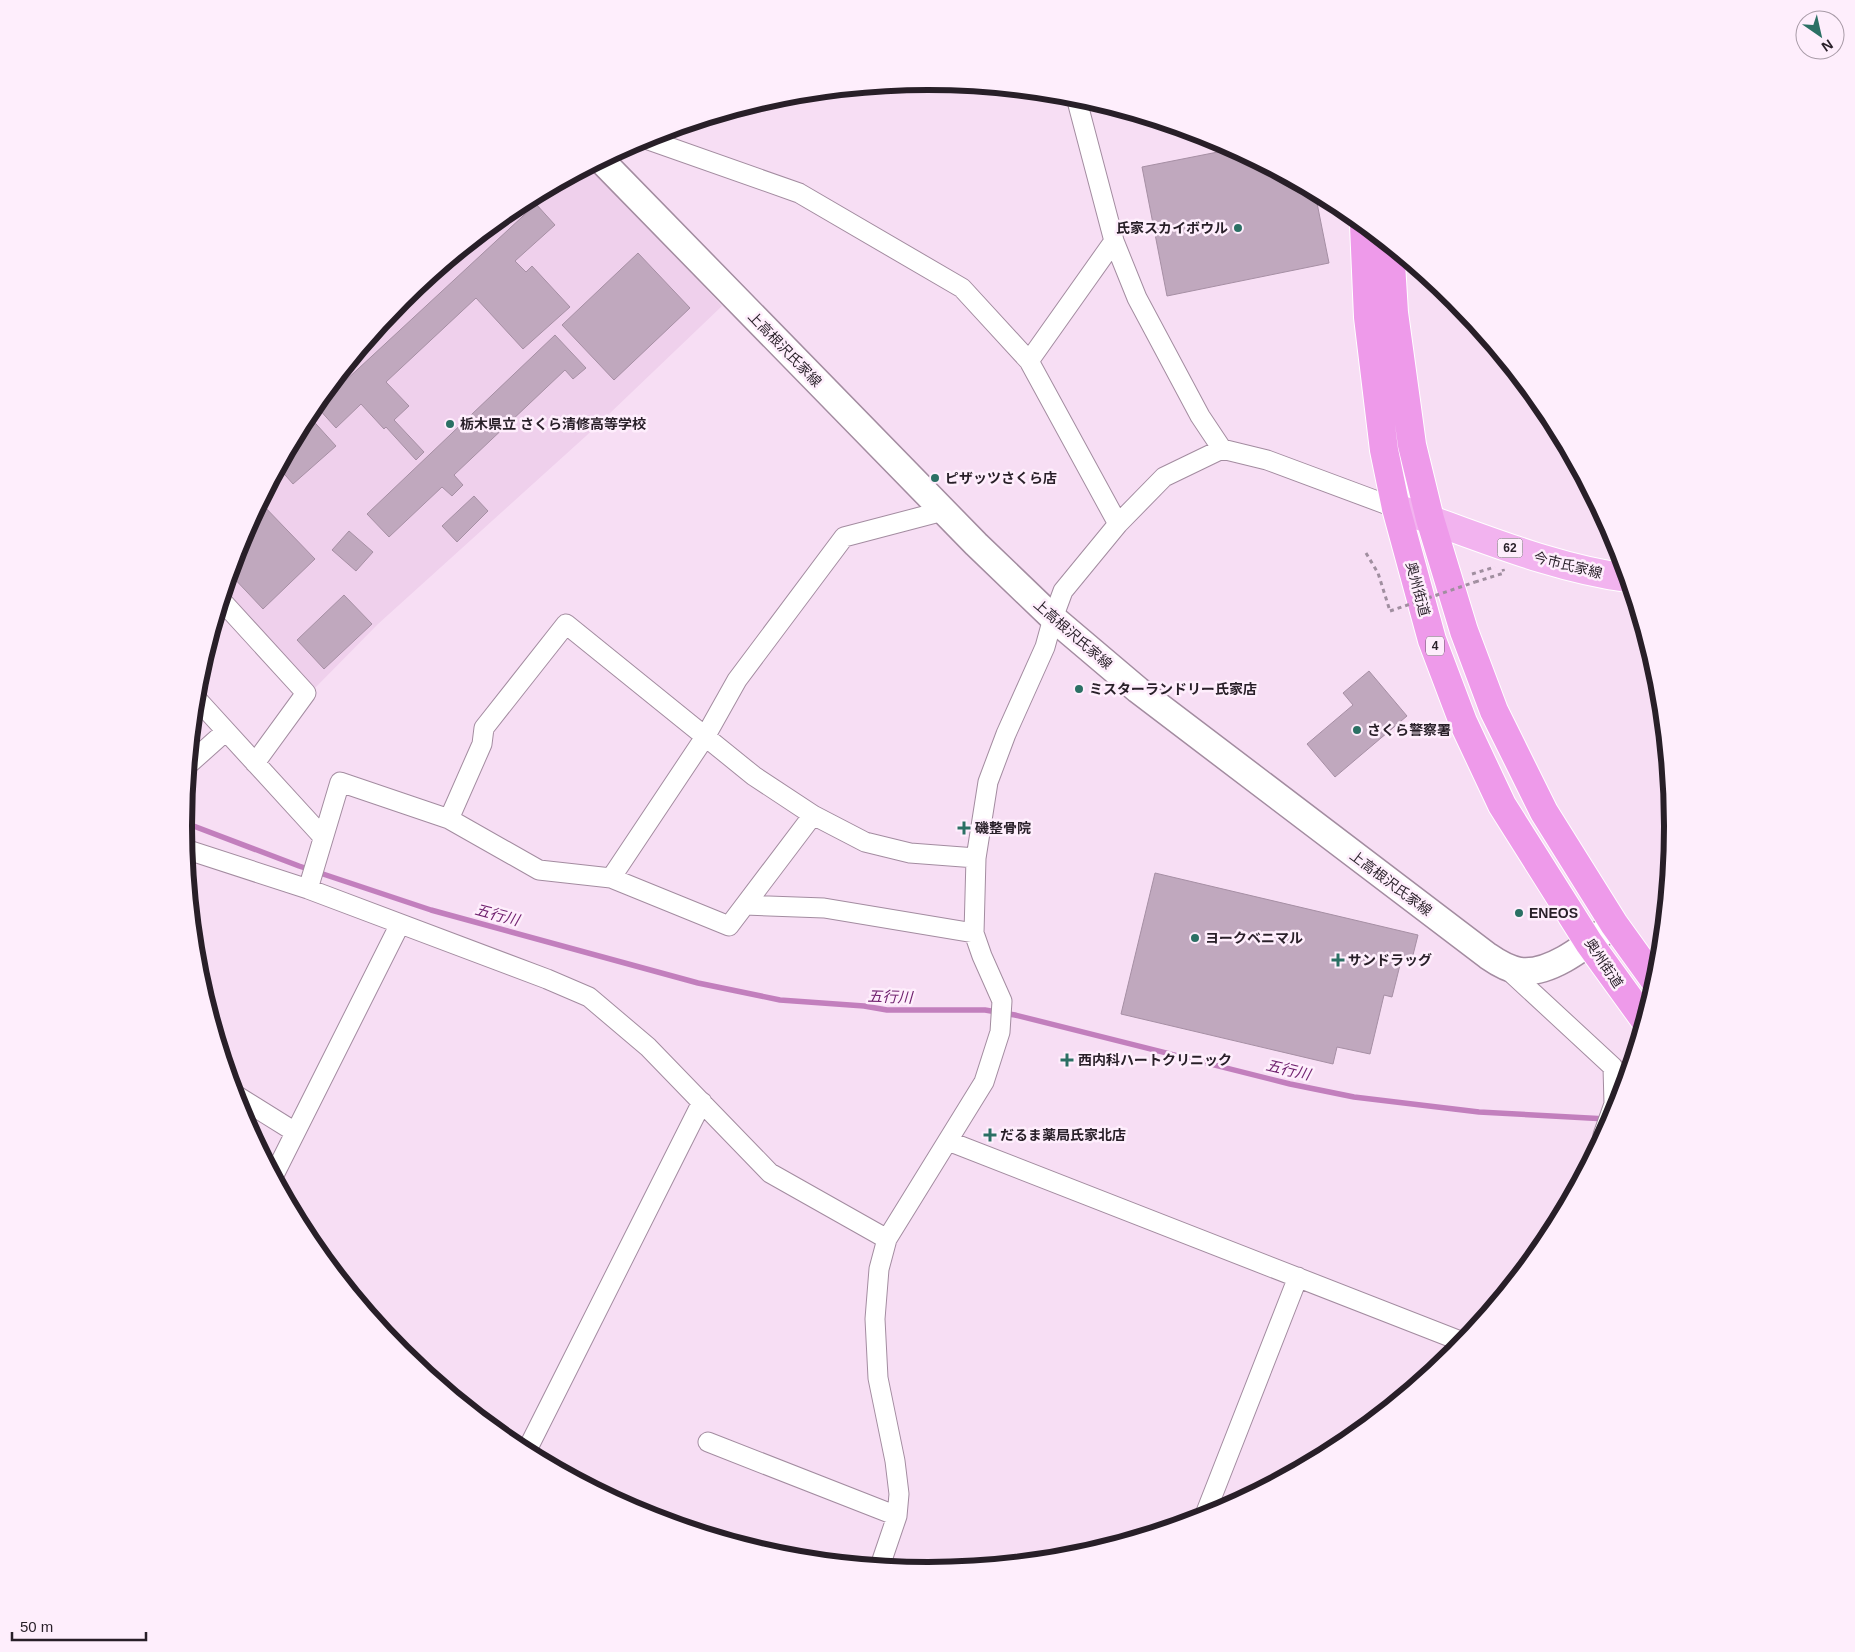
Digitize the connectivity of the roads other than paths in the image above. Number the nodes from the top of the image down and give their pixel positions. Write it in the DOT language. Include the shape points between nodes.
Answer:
graph roads {
  1 [pos="1078,106"];
  2 [pos="656,142"];
  3 [pos="605,164"];
  4 [pos="1364,234"];
  5 [pos="1114,241"];
  6 [pos="1390,254"];
  7 [pos="1029,361"];
  8 [pos="1222,450"];
  9 [pos="1396,508"];
  10 [pos="943,511"];
  11 [pos="1430,519"];
  12 [pos="1118,524"];
  13 [pos="1619,577"];
  14 [pos="226,605"];
  15 [pos="1052,618"];
  16 [pos="202,704"];
  17 [pos="226,731"];
  18 [pos="705,737"];
  19 [pos="195,759"];
  20 [pos="256,763"];
  21 [pos="813,815"];
  22 [pos="450,819"];
  23 [pos="323,837"];
  24 [pos="193,851"];
  25 [pos="976,858"];
  26 [pos="611,878"];
  27 [pos="308,889"];
  28 [pos="745,905"];
  29 [pos="400,924"];
  30 [pos="1614,924"];
  31 [pos="974,932"];
  32 [pos="1590,942"];
  33 [pos="1504,966"];
  34 [pos="1649,972"];
  35 [pos="1639,1012"];
  36 [pos="1614,1090"];
  37 [pos="245,1101"];
  38 [pos="702,1102"];
  39 [pos="295,1132"];
  40 [pos="948,1141"];
  41 [pos="277,1170"];
  42 [pos="887,1239"];
  43 [pos="1298,1277"];
  44 [pos="1455,1339"];
  45 [pos="708,1442"];
  46 [pos="530,1445"];
  47 [pos="1208,1506"];
  48 [pos="897,1516"];
  49 [pos="882,1560"];
  1 -- 5 [label="street"];
  2 -- 7 [label="street" via="799,193 962,288"];
  3 -- 10 [label="main road, 上高根沢氏家線"];
  4 -- 9 [label="highway, 奥州街道 / 4" via="1368,316 1384,450"];
  5 -- 7 [label="street"];
  5 -- 8 [label="street" via="1137,298 1200,416"];
  6 -- 11 [label="highway" via="1394,313 1412,445"];
  7 -- 12 [label="street"];
  8 -- 9 [label="street" via="1267,460"];
  8 -- 12 [label="street" via="1164,477"];
  9 -- 11 [label="main road, 今市氏家線 / 62"];
  9 -- 32 [label="highway, 奥州街道 / 4" via="1432,640 1463,722 1502,805"];
  10 -- 15 [label="main road, 上高根沢氏家線"];
  10 -- 18 [label="street" via="844,537 736,680"];
  11 -- 13 [label="main road, 今市氏家線 / 62" via="1541,559"];
  11 -- 30 [label="highway" via="1464,631 1494,711 1544,812"];
  12 -- 15 [label="street" via="1063,591"];
  14 -- 20 [label="street" via="306,693"];
  15 -- 25 [label="street" via="1045,647 988,782"];
  15 -- 33 [label="main road, 上高根沢氏家線" via="1138,690"];
  16 -- 17 [label="street"];
  17 -- 19 [label="street"];
  17 -- 20 [label="street"];
  18 -- 21 [label="street" via="754,776"];
  18 -- 22 [label="street" via="566,624 484,728 482,744"];
  18 -- 26 [label="street"];
  20 -- 23 [label="street"];
  21 -- 25 [label="street" via="865,842 910,853"];
  21 -- 28 [label="street"];
  22 -- 23 [label="street" via="340,782"];
  22 -- 26 [label="street" via="539,870"];
  23 -- 27 [label="street"];
  24 -- 27 [label="street"];
  25 -- 31 [label="street"];
  26 -- 28 [label="street" via="729,926"];
  27 -- 29 [label="street"];
  28 -- 31 [label="street" via="824,908"];
  29 -- 38 [label="street" via="589,997 648,1047"];
  29 -- 39 [label="street"];
  30 -- 32 [label="main road, 上高根沢氏家線"];
  30 -- 34 [label="highway"];
  31 -- 40 [label="street" via="1002,1001 1000,1032 984,1082"];
  32 -- 33 [label="main road, 上高根沢氏家線" via="1540,969 1521,971"];
  32 -- 35 [label="highway, 奥州街道 / 4"];
  33 -- 36 [label="street" via="1613,1067"];
  37 -- 39 [label="street"];
  38 -- 42 [label="street" via="770,1173"];
  38 -- 46 [label="street"];
  39 -- 41 [label="street"];
  40 -- 42 [label="street"];
  40 -- 43 [label="street"];
  42 -- 48 [label="street" via="879,1269 875,1319 878,1378 899,1494"];
  43 -- 44 [label="street"];
  43 -- 47 [label="street"];
  45 -- 48 [label="street"];
  48 -- 49 [label="street"];
}
